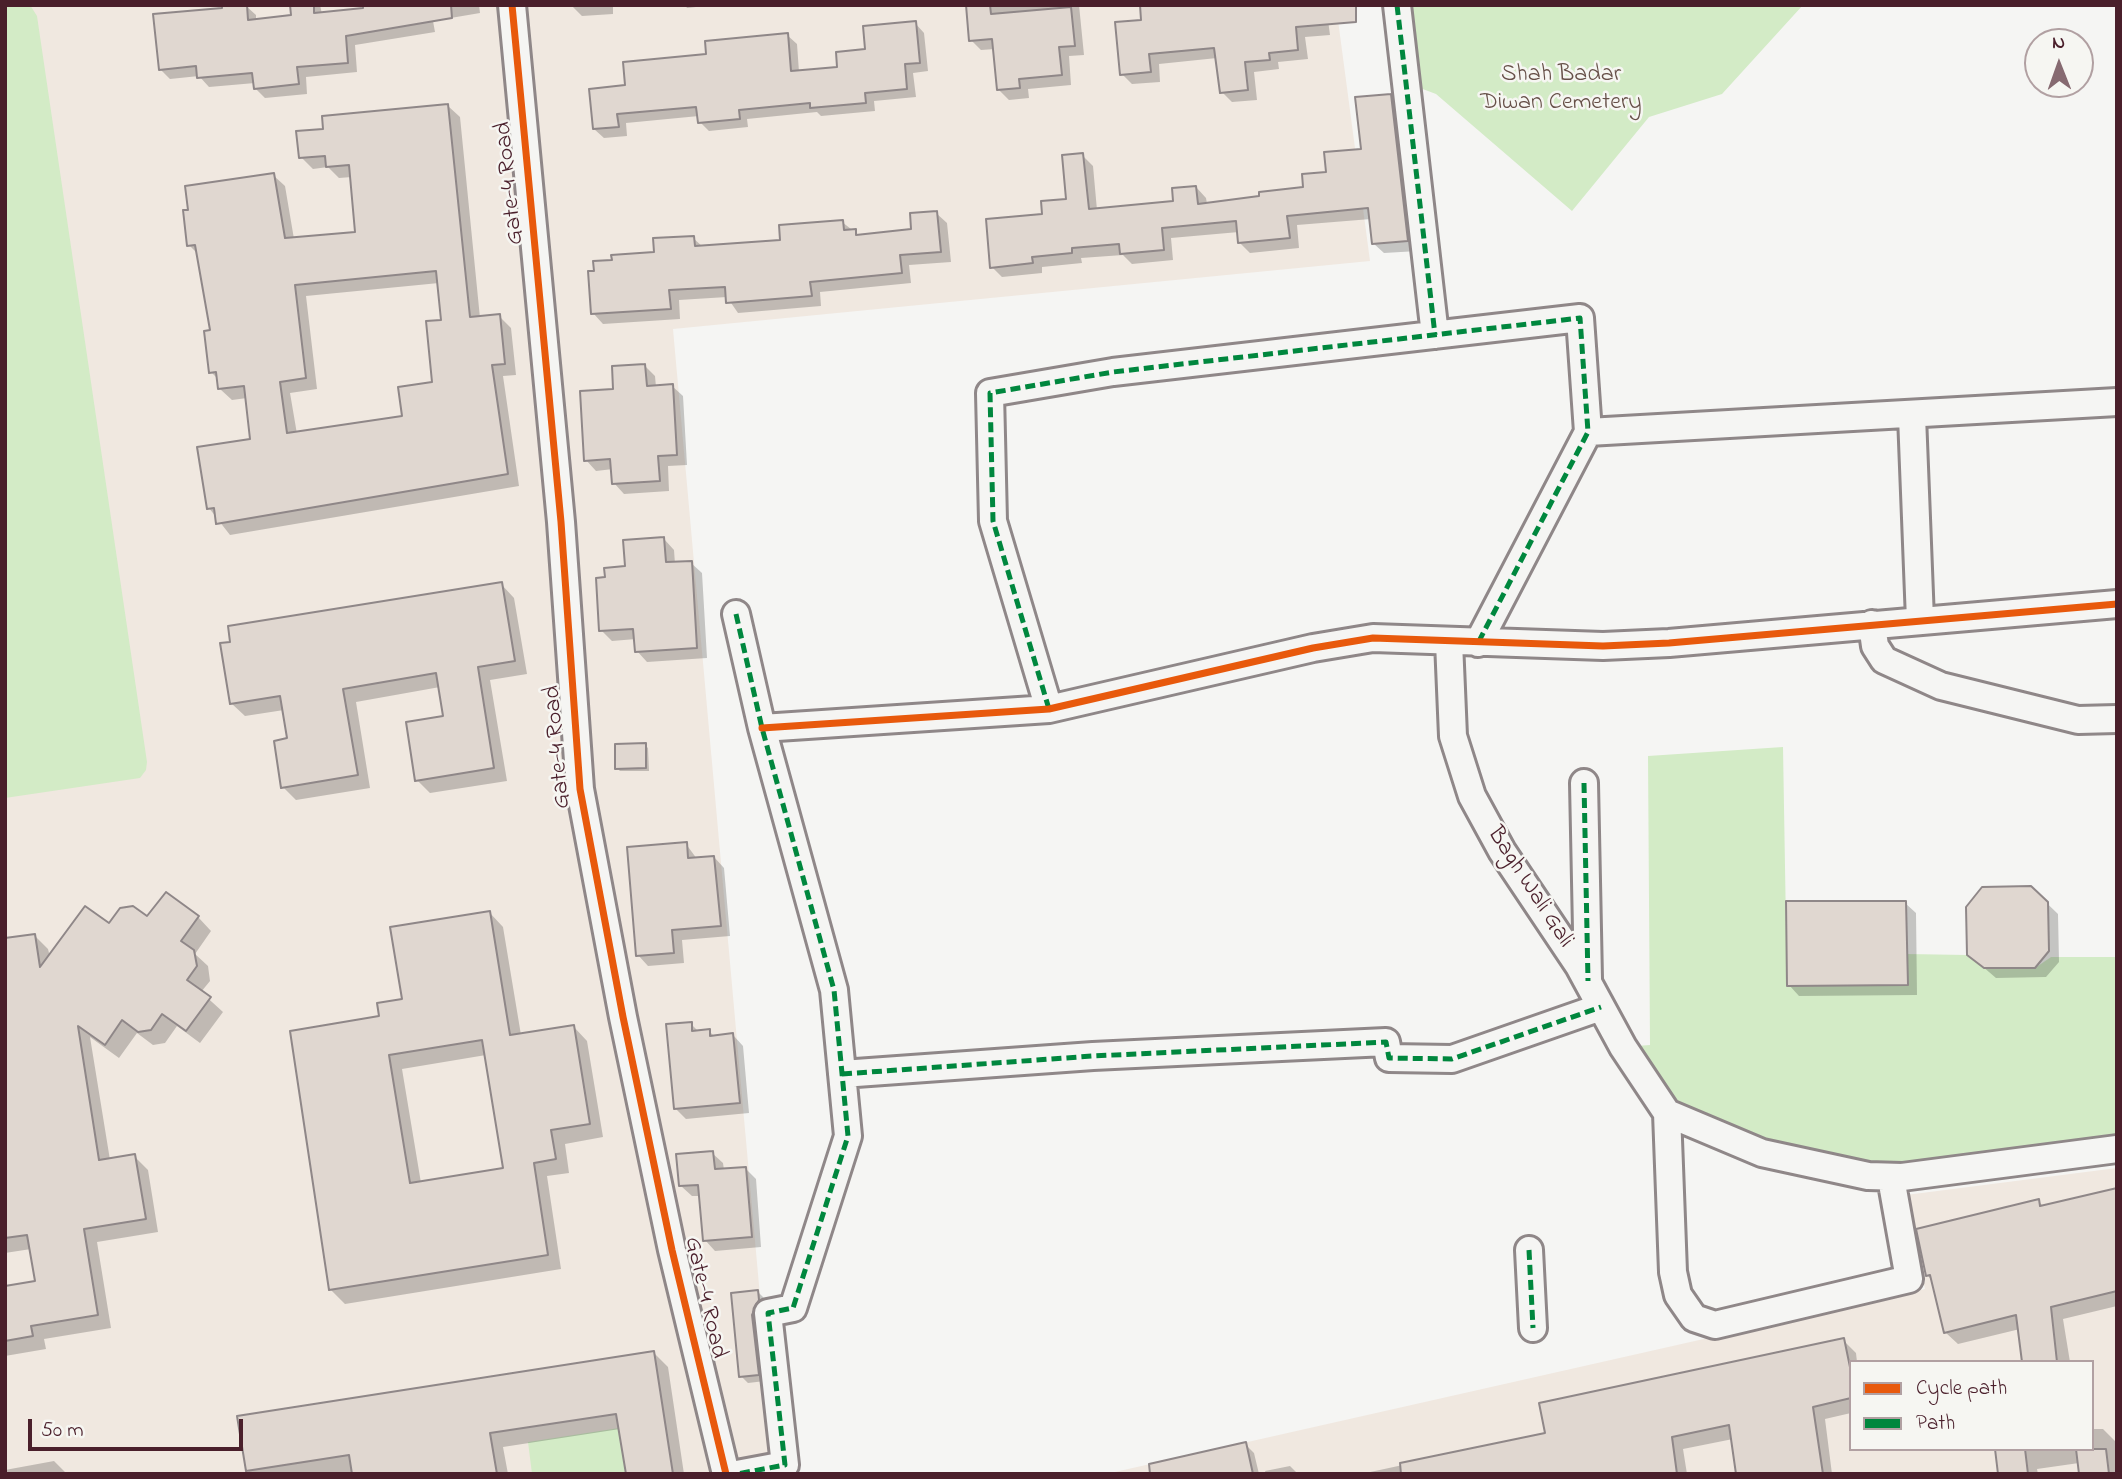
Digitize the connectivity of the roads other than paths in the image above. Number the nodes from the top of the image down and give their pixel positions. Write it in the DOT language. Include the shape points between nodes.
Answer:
graph roads {
  1 [pos="512,5"];
  2 [pos="1397,5"];
  3 [pos="1435,335"];
  4 [pos="2117,402"];
  5 [pos="1912,416"];
  6 [pos="1588,432"];
  7 [pos="2117,604"];
  8 [pos="736,614"];
  9 [pos="1920,620"];
  10 [pos="1872,624"];
  11 [pos="1448,642"];
  12 [pos="1478,643"];
  13 [pos="1049,709"];
  14 [pos="2117,719"];
  15 [pos="762,728"];
  16 [pos="1584,783"];
  17 [pos="1588,981"];
  18 [pos="1601,1007"];
  19 [pos="842,1074"];
  20 [pos="1667,1113"];
  21 [pos="2117,1149"];
  22 [pos="1891,1178"];
  23 [pos="1529,1250"];
  24 [pos="1533,1328"];
  25 [pos="726,1474"];
  26 [pos="737,1474"];
  1 -- 25 [label="street, Gate-4 Road" via="560,508 580,789 667,1224"];
  2 -- 3 [label="street"];
  3 -- 6 [label="street" via="1580,318"];
  3 -- 13 [label="street" via="1113,372 990,393 993,521"];
  4 -- 5 [label="street"];
  5 -- 6 [label="street"];
  5 -- 9 [label="street"];
  6 -- 12 [label="street"];
  7 -- 9 [label="street"];
  8 -- 15 [label="street"];
  9 -- 10 [label="street"];
  10 -- 12 [label="street" via="1669,643"];
  10 -- 14 [label="street" via="1875,646 1884,660 1941,686 2078,720"];
  11 -- 12 [label="street"];
  11 -- 13 [label="street" via="1373,638 1313,648"];
  11 -- 17 [label="street, Bagh Wali Gali" via="1453,736 1472,796 1502,851"];
  13 -- 15 [label="street"];
  15 -- 19 [label="street" via="834,990"];
  16 -- 17 [label="street"];
  17 -- 18 [label="street, Bagh Wali Gali"];
  18 -- 19 [label="street" via="1452,1059 1389,1058 1386,1042"];
  18 -- 20 [label="street, Bagh Wali Gali"];
  19 -- 26 [label="street" via="848,1136 793,1308 768,1313 785,1465"];
  20 -- 22 [label="street" via="1762,1153"];
  20 -- 22 [label="street" via="1673,1272 1678,1295 1694,1318 1715,1325 1909,1279"];
  21 -- 22 [label="street"];
  23 -- 24 [label="street"];
}
